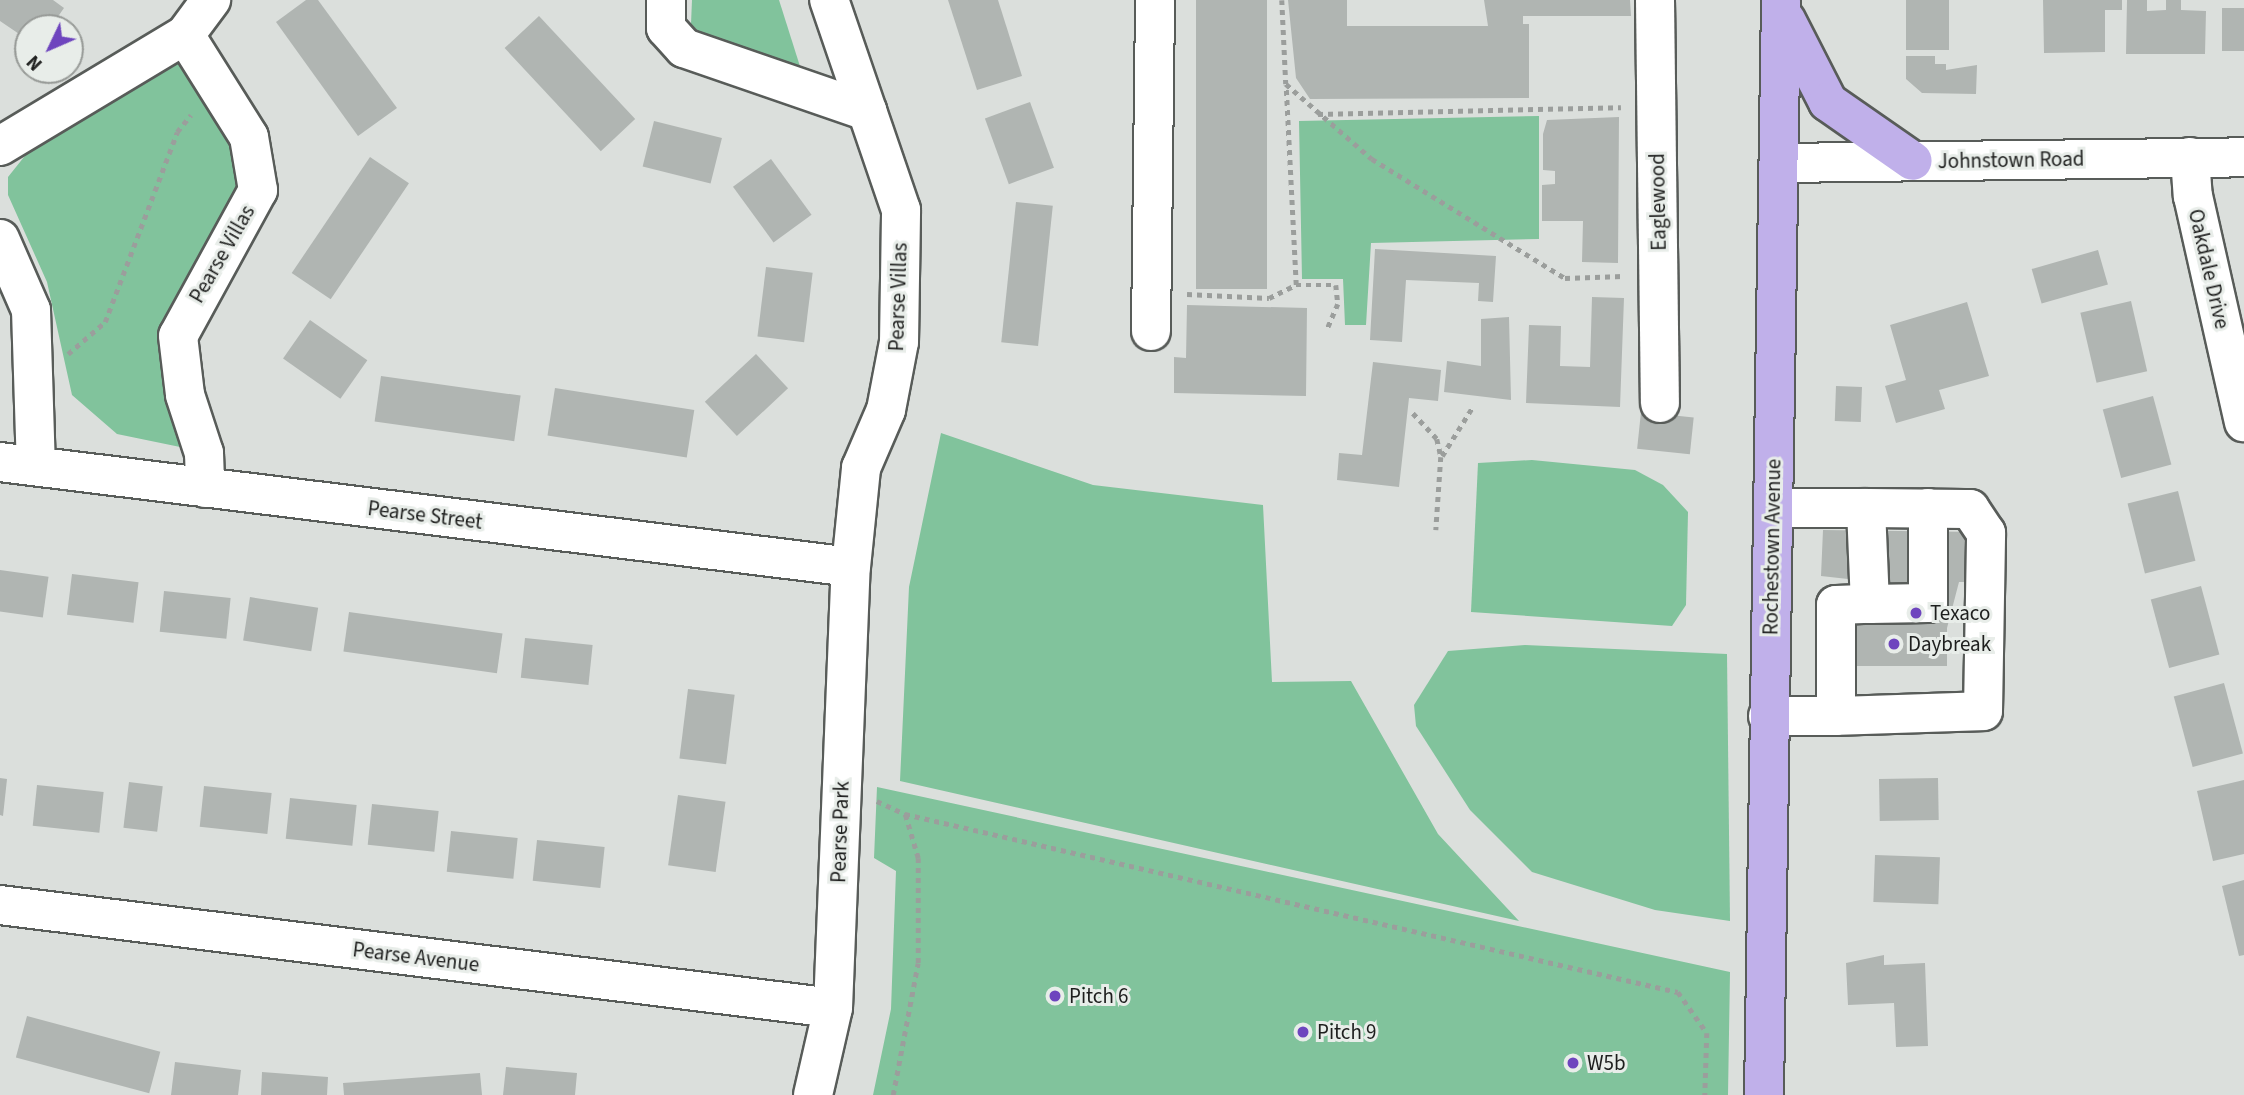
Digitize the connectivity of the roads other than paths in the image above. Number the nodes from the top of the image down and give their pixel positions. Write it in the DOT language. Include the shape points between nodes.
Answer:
graph roads {
  1 [pos="211,0"];
  2 [pos="666,0"];
  3 [pos="829,0"];
  4 [pos="1155,0"];
  5 [pos="1655,0"];
  6 [pos="1781,4"];
  7 [pos="185,35"];
  8 [pos="867,111"];
  9 [pos="0,146"];
  10 [pos="2190,157"];
  11 [pos="2244,157"];
  12 [pos="1913,162"];
  13 [pos="1779,163"];
  14 [pos="0,239"];
  15 [pos="1151,331"];
  16 [pos="1660,403"];
  17 [pos="2244,422"];
  18 [pos="18,464"];
  19 [pos="205,488"];
  20 [pos="1773,508"];
  21 [pos="1866,508"];
  22 [pos="1928,508"];
  23 [pos="851,567"];
  24 [pos="1870,604"];
  25 [pos="1768,716"];
  26 [pos="1836,716"];
  27 [pos="0,905"];
  28 [pos="833,1008"];
  29 [pos="813,1095"];
  30 [pos="1764,1095"];
  1 -- 7 [label="street"];
  2 -- 8 [label="street" via="666,28 684,48"];
  3 -- 8 [label="street, Pearse Villas"];
  4 -- 15 [label="street"];
  5 -- 16 [label="street, Eaglewood"];
  6 -- 12 [label="main road" via="1828,102"];
  6 -- 13 [label="main road, Rochestown Avenue"];
  7 -- 9 [label="street"];
  7 -- 19 [label="street, Pearse Villas" via="249,137 258,190 178,336 185,396 204,453"];
  8 -- 23 [label="street, Pearse Villas" via="901,210 899,342 886,410 861,468"];
  10 -- 11 [label="street, Johnstown Road"];
  10 -- 12 [label="street, Johnstown Road"];
  10 -- 17 [label="street, Oakdale Drive" via="2193,196"];
  12 -- 13 [label="street, Johnstown Road"];
  13 -- 20 [label="main road, Rochestown Avenue"];
  14 -- 18 [label="street" via="31,310 33,361"];
  18 -- 19 [label="street, Pearse Street"];
  19 -- 23 [label="street, Pearse Street"];
  20 -- 21 [label="street"];
  20 -- 25 [label="main road, Rochestown Avenue"];
  21 -- 22 [label="street"];
  21 -- 24 [label="street"];
  22 -- 24 [label="street" via="1927,603"];
  22 -- 26 [label="street" via="1970,509 1986,533 1983,711"];
  23 -- 28 [label="street, Pearse Park"];
  24 -- 26 [label="street" via="1836,605"];
  25 -- 26 [label="street"];
  25 -- 30 [label="main road, Rochestown Avenue"];
  27 -- 28 [label="street, Pearse Avenue"];
  28 -- 29 [label="street, Pearse Park"];
}
